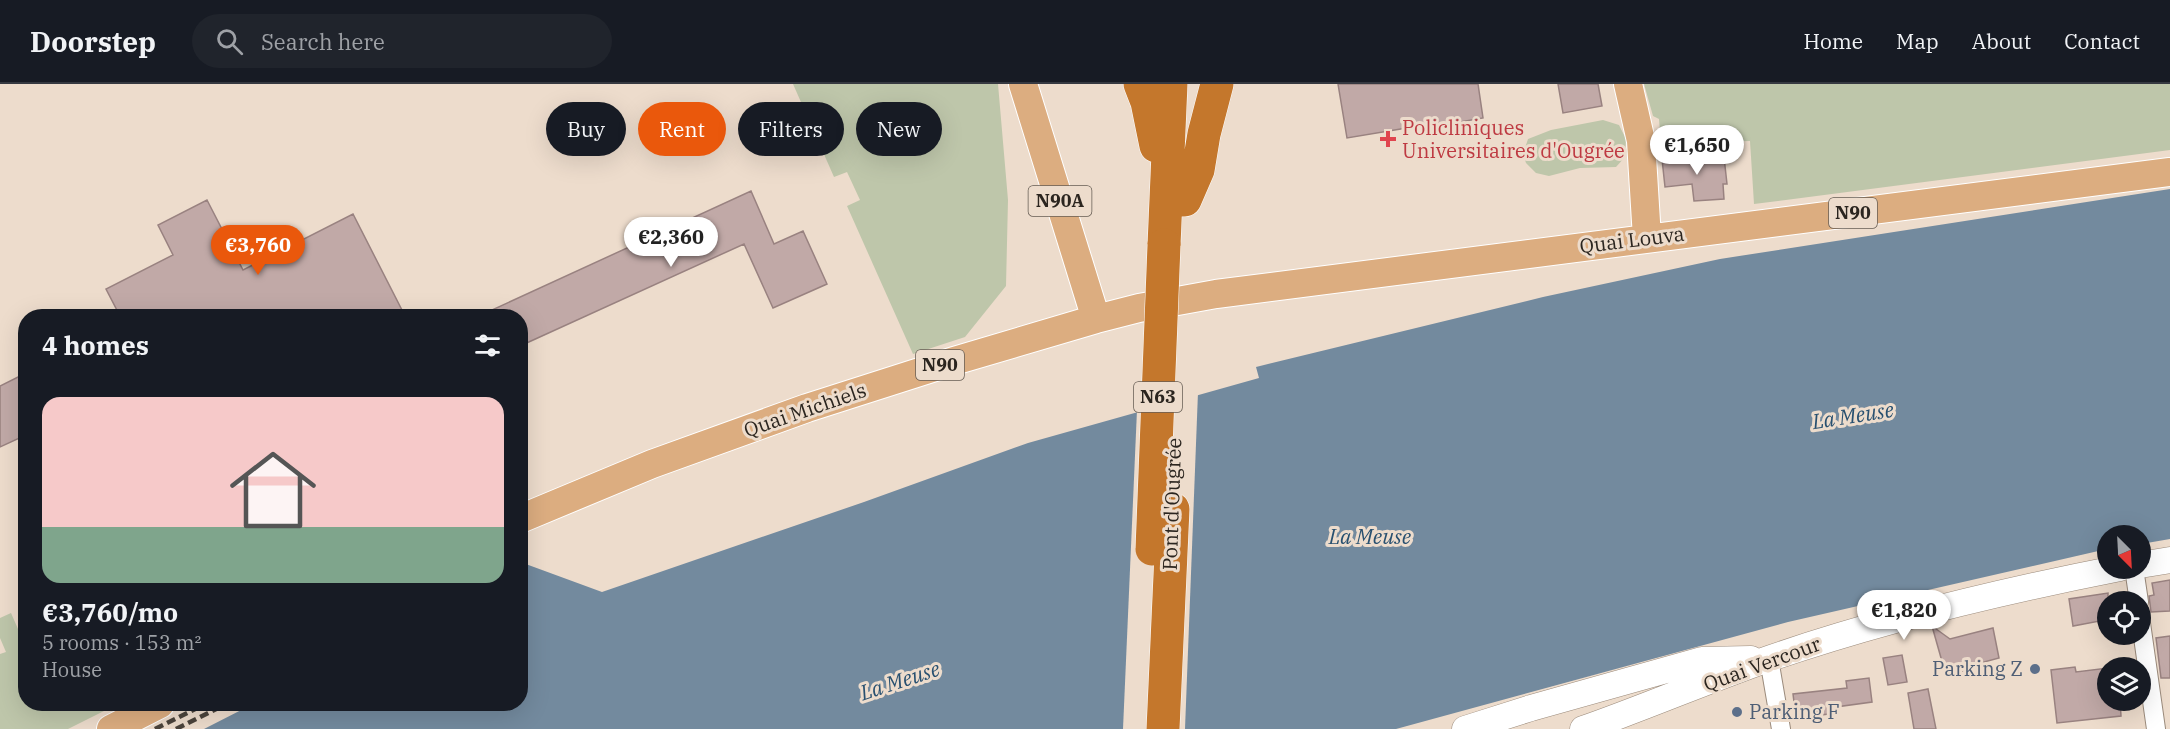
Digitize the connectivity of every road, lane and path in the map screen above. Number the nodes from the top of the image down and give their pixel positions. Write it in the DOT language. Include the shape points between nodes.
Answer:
graph roads {
  1 [pos="1023,84"];
  2 [pos="1140,84"];
  3 [pos="1171,84"];
  4 [pos="1189,84"];
  5 [pos="1217,84"];
  6 [pos="1629,84"];
  7 [pos="2170,172"];
  8 [pos="1176,202"];
  9 [pos="1647,237"];
  10 [pos="1172,244"];
  11 [pos="1096,319"];
  12 [pos="528,516"];
  13 [pos="2170,560"];
  14 [pos="2151,563"];
  15 [pos="2097,573"];
  16 [pos="2144,645"];
  17 [pos="1769,659"];
  18 [pos="146,711"];
  19 [pos="111,729"];
  20 [pos="1144,729"];
  21 [pos="1163,729"];
  22 [pos="1465,729"];
  23 [pos="1583,729"];
  24 [pos="1781,729"];
  25 [pos="2156,729"];
  1 -- 11 [label="main road, N90A"];
  2 -- 8 [label="highway"];
  3 -- 8 [label="highway, N63"];
  4 -- 8 [label="highway, N63"];
  5 -- 8 [label="highway" via="1198,170"];
  6 -- 9 [label="main road" via="1641,141"];
  7 -- 9 [label="main road, Quai Louva / N90"];
  8 -- 10 [label="highway, N63"];
  9 -- 11 [label="main road, Quai Louva / N90" via="1216,294"];
  10 -- 20 [label="highway, Pont d'Ougrée / N63, bridge"];
  10 -- 21 [label="highway, Pont d'Ougrée / N63"];
  11 -- 12 [label="main road, Quai Michiels / N90" via="786,415 652,464"];
  13 -- 14 [label="main road"];
  15 -- 17 [label="main road, Quai Vercour" via="1923,613"];
  16 -- 25 [label="street"];
  17 -- 22 [label="main road" via="1701,660"];
  17 -- 23 [label="main road, Quai Vercour"];
  17 -- 24 [label="street"];
  18 -- 19 [label="main road"];
}
